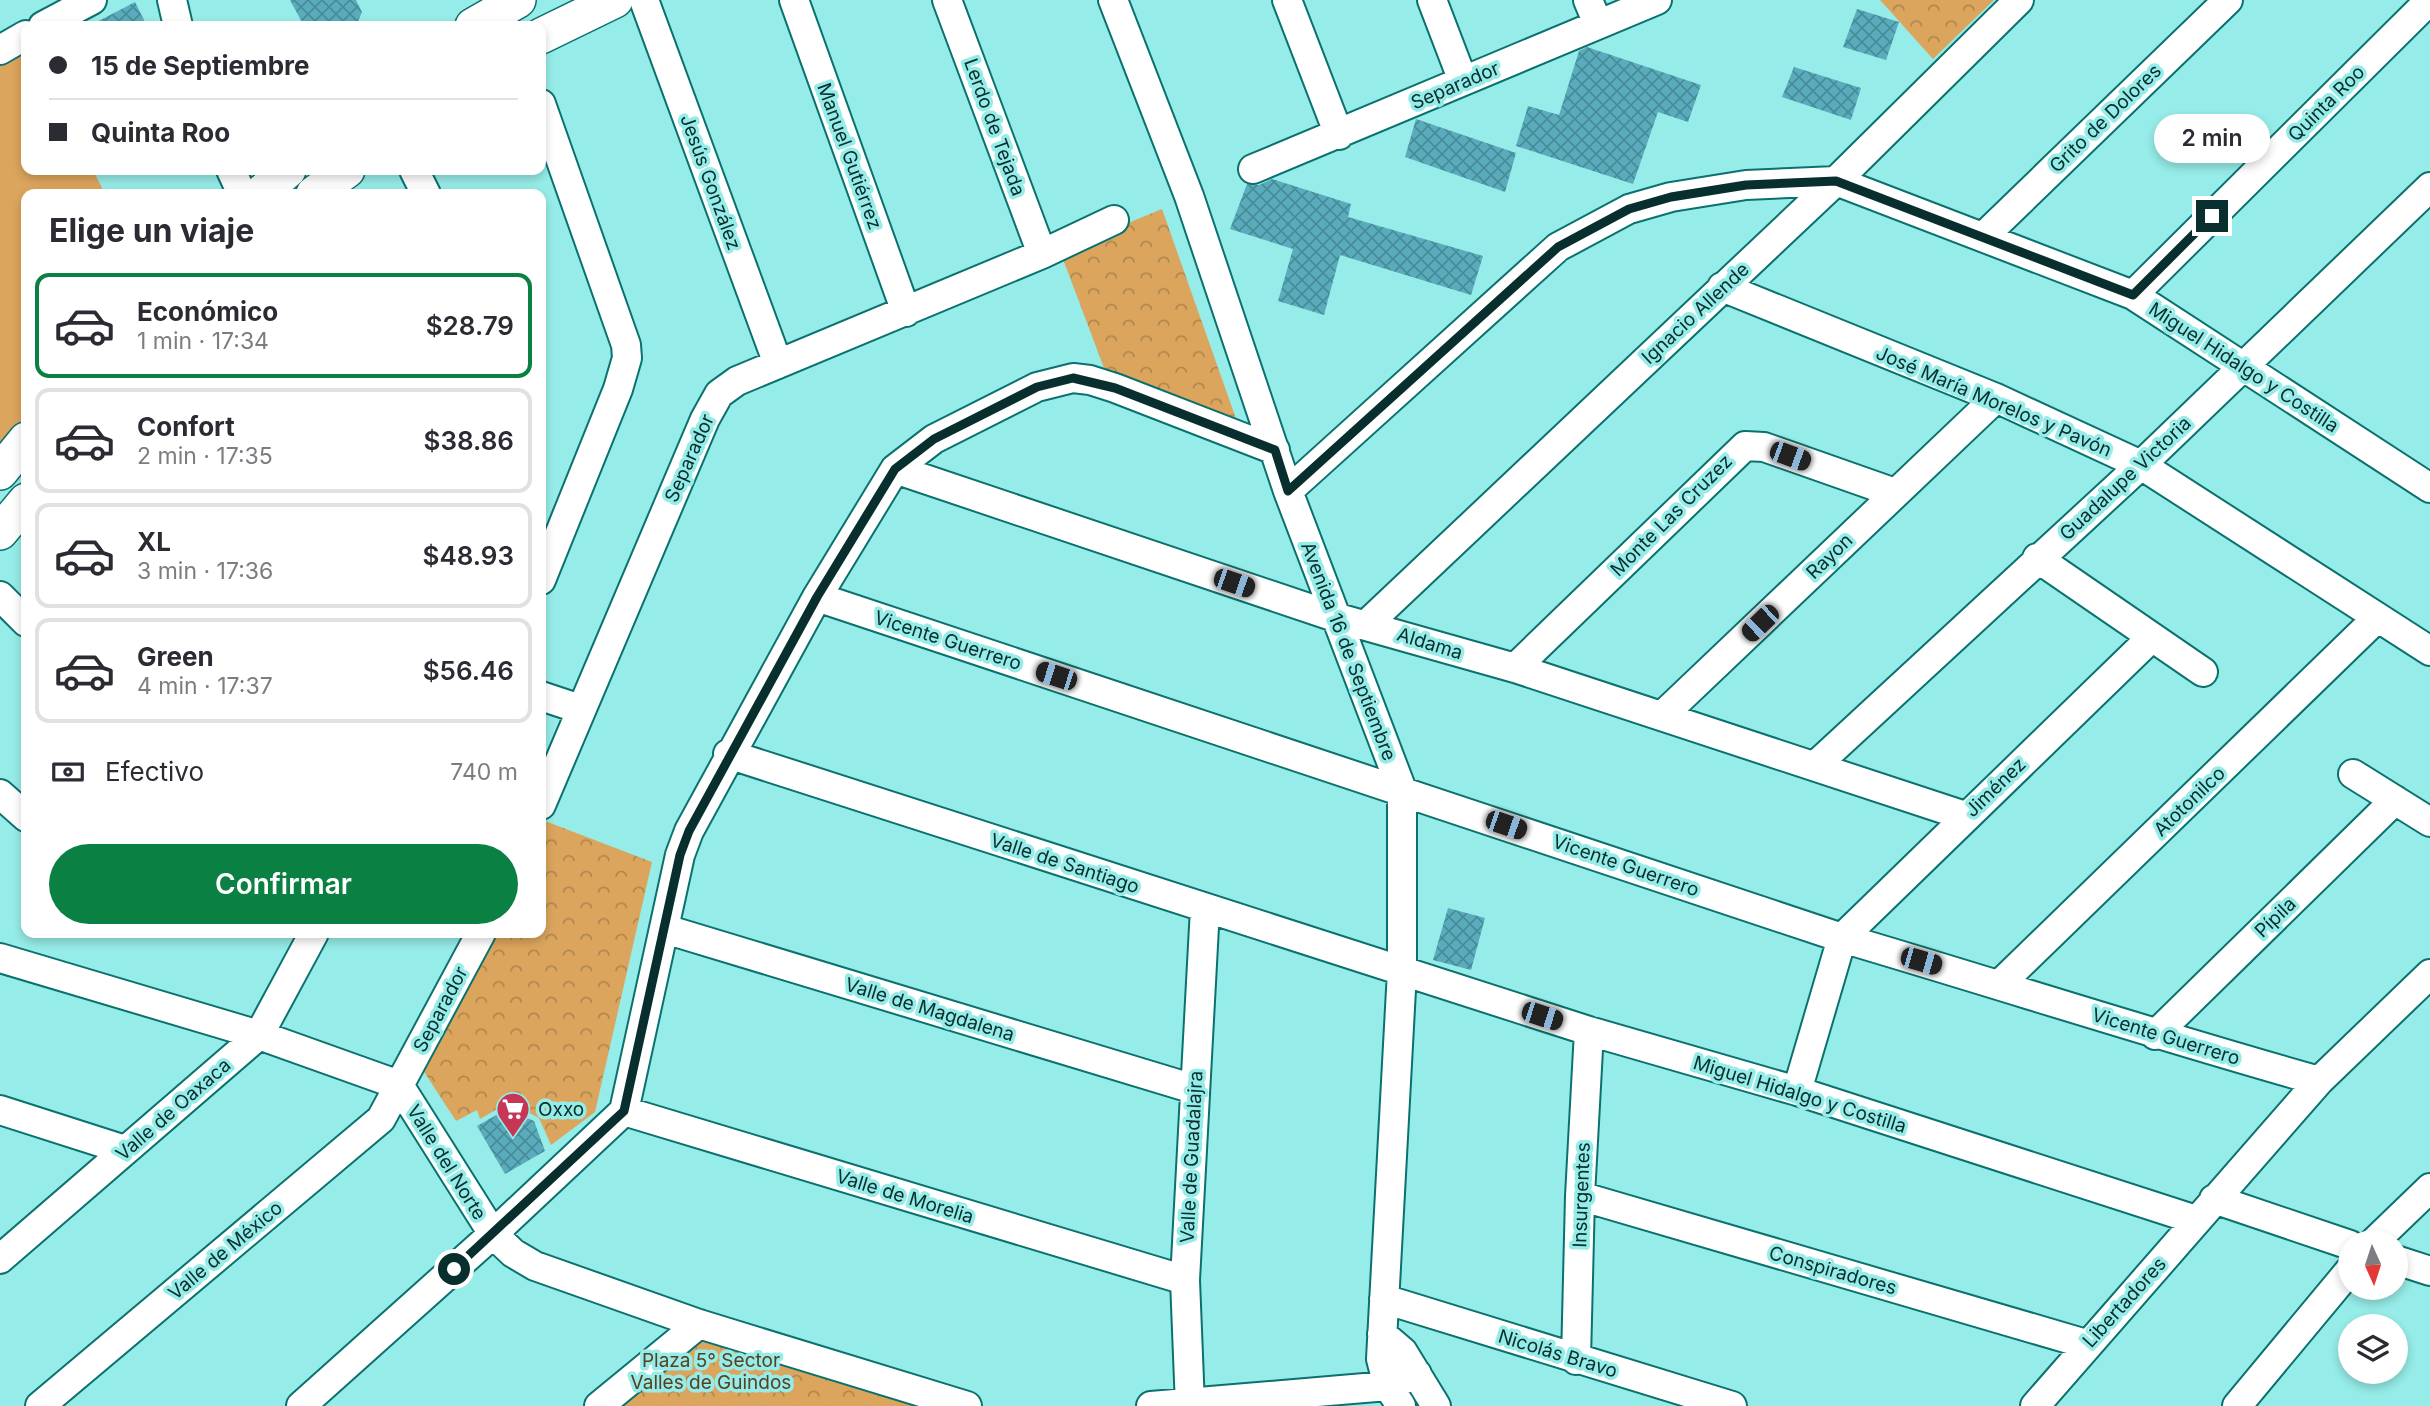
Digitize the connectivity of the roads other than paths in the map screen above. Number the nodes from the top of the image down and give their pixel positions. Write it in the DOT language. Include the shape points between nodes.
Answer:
graph roads {
  1 [pos="92,0"];
  2 [pos="615,0"];
  3 [pos="644,0"];
  4 [pos="794,0"];
  5 [pos="947,0"];
  6 [pos="1113,0"];
  7 [pos="1287,0"];
  8 [pos="1432,0"];
  9 [pos="1657,0"];
  10 [pos="2020,0"];
  11 [pos="2228,0"];
  12 [pos="2430,0"];
  13 [pos="1593,12"];
  14 [pos="52,21"];
  15 [pos="546,34"];
  16 [pos="21,39"];
  17 [pos="0,50"];
  18 [pos="1463,81"];
  19 [pos="546,118"];
  20 [pos="1339,135"];
  21 [pos="1253,169"];
  22 [pos="340,175"];
  23 [pos="1836,181"];
  24 [pos="2430,187"];
  25 [pos="321,189"];
  26 [pos="1114,220"];
  27 [pos="1983,237"];
  28 [pos="1042,254"];
  29 [pos="1723,287"];
  30 [pos="2133,295"];
  31 [pos="906,312"];
  32 [pos="778,364"];
  33 [pos="2243,365"];
  34 [pos="1996,398"];
  35 [pos="21,446"];
  36 [pos="1275,450"];
  37 [pos="2141,465"];
  38 [pos="895,469"];
  39 [pos="0,472"];
  40 [pos="2430,488"];
  41 [pos="1288,491"];
  42 [pos="1895,493"];
  43 [pos="21,506"];
  44 [pos="0,532"];
  45 [pos="2037,558"];
  46 [pos="546,568"];
  47 [pos="0,596"];
  48 [pos="817,597"];
  49 [pos="21,617"];
  50 [pos="1338,618"];
  51 [pos="2377,618"];
  52 [pos="1367,624"];
  53 [pos="2151,638"];
  54 [pos="2430,651"];
  55 [pos="1515,668"];
  56 [pos="2203,672"];
  57 [pos="546,698"];
  58 [pos="580,709"];
  59 [pos="1663,715"];
  60 [pos="729,754"];
  61 [pos="1816,765"];
  62 [pos="2353,774"];
  63 [pos="1402,790"];
  64 [pos="546,793"];
  65 [pos="0,794"];
  66 [pos="2395,800"];
  67 [pos="21,813"];
  68 [pos="1965,816"];
  69 [pos="2430,822"];
  70 [pos="1205,908"];
  71 [pos="666,929"];
  72 [pos="311,938"];
  73 [pos="478,938"];
  74 [pos="1842,938"];
  75 [pos="0,958"];
  76 [pos="1402,971"];
  77 [pos="2430,974"];
  78 [pos="2000,984"];
  79 [pos="1589,1031"];
  80 [pos="259,1035"];
  81 [pos="2155,1035"];
  82 [pos="2319,1081"];
  83 [pos="399,1085"];
  84 [pos="1194,1089"];
  85 [pos="1797,1091"];
  86 [pos="0,1110"];
  87 [pos="624,1111"];
  88 [pos="125,1150"];
  89 [pos="2430,1188"];
  90 [pos="1580,1196"];
  91 [pos="2214,1199"];
  92 [pos="2196,1220"];
  93 [pos="2386,1230"];
  94 [pos="493,1234"];
  95 [pos="2338,1241"];
  96 [pos="0,1259"];
  97 [pos="2408,1264"];
  98 [pos="2430,1271"];
  99 [pos="1185,1280"];
  100 [pos="2338,1284"];
  101 [pos="1384,1299"];
  102 [pos="699,1324"];
  103 [pos="1382,1334"];
  104 [pos="2086,1344"];
  105 [pos="1576,1360"];
  106 [pos="1417,1374"];
  107 [pos="1394,1396"];
  108 [pos="1189,1404"];
  109 [pos="40,1406"];
  110 [pos="301,1406"];
  111 [pos="599,1406"];
  112 [pos="967,1406"];
  113 [pos="1151,1406"];
  114 [pos="1436,1406"];
  115 [pos="1732,1406"];
  116 [pos="2035,1406"];
  117 [pos="2237,1406"];
  1 -- 14 [label="street"];
  2 -- 15 [label="main road"];
  3 -- 32 [label="street, Jesús González"];
  4 -- 31 [label="street, Manuel Gutiérrez"];
  5 -- 28 [label="street, Lerdo de Tejada"];
  6 -- 36 [label="street, Avenida 16 de Septiembre" via="1189,196"];
  7 -- 20 [label="street"];
  8 -- 18 [label="street"];
  9 -- 13 [label="street, Separador"];
  10 -- 23 [label="street, Ignacio Allende"];
  11 -- 27 [label="street, Grito de Dolores"];
  12 -- 30 [label="street, Quinta Roo"];
  13 -- 18 [label="street, Separador"];
  16 -- 17 [label="street"];
  18 -- 20 [label="street, Separador"];
  19 -- 46 [label="street" via="627,358"];
  20 -- 21 [label="street, Separador"];
  22 -- 25 [label="main road"];
  23 -- 27 [label="street, Miguel Hidalgo y Costilla"];
  23 -- 29 [label="street, Ignacio Allende"];
  23 -- 41 [label="street, Miguel Hidalgo y Costilla" via="1703,191 1629,209 1595,225 1558,247"];
  24 -- 33 [label="street, Guadalupe Victoria"];
  26 -- 28 [label="street, Separador"];
  27 -- 30 [label="street, Miguel Hidalgo y Costilla"];
  28 -- 31 [label="street, Separador"];
  29 -- 34 [label="street, José María Morelos y Pavón"];
  29 -- 52 [label="street, Ignacio Allende"];
  30 -- 33 [label="street, Miguel Hidalgo y Costilla"];
  31 -- 32 [label="street, Separador"];
  32 -- 58 [label="street, Separador" via="726,388 705,419"];
  33 -- 37 [label="street, Guadalupe Victoria"];
  33 -- 40 [label="street, Miguel Hidalgo y Costilla"];
  34 -- 37 [label="street, José María Morelos y Pavón"];
  34 -- 42 [label="street, Rayon"];
  35 -- 39 [label="main road"];
  36 -- 38 [label="street" via="1115,388 1073,378 1037,387 934,439"];
  36 -- 41 [label="street, Avenida 16 de Septiembre"];
  37 -- 45 [label="street, Guadalupe Victoria"];
  37 -- 51 [label="street, José María Morelos y Pavón"];
  38 -- 48 [label="street"];
  38 -- 50 [label="street, Aldama"];
  41 -- 50 [label="street, Avenida 16 de Septiembre"];
  42 -- 55 [label="street, Monte Las Cruzez" via="1763,447 1745,446"];
  42 -- 59 [label="street, Rayon"];
  43 -- 44 [label="main road"];
  45 -- 53 [label="street"];
  45 -- 61 [label="street, Guadalupe Victoria"];
  47 -- 49 [label="street"];
  48 -- 60 [label="street"];
  48 -- 63 [label="street, Vicente Guerrero"];
  50 -- 52 [label="street, Aldama"];
  50 -- 63 [label="street, Avenida 16 de Septiembre"];
  51 -- 54 [label="street, José María Morelos y Pavón"];
  51 -- 78 [label="street, Atotonilco"];
  52 -- 55 [label="street, Aldama"];
  53 -- 56 [label="street"];
  53 -- 68 [label="street, Jiménez"];
  55 -- 59 [label="street, Aldama"];
  57 -- 58 [label="street"];
  58 -- 64 [label="street, Separador"];
  59 -- 61 [label="street, Aldama"];
  60 -- 70 [label="street, Valle de Santiago"];
  60 -- 71 [label="street" via="680,855"];
  61 -- 68 [label="street, Aldama"];
  62 -- 66 [label="street"];
  63 -- 74 [label="street, Vicente Guerrero"];
  63 -- 76 [label="street, Avenida 16 de Septiembre"];
  65 -- 67 [label="street"];
  66 -- 69 [label="street"];
  66 -- 81 [label="street, Pípila"];
  68 -- 74 [label="street, Jiménez"];
  70 -- 76 [label="street, Valle de Santiago"];
  70 -- 84 [label="street, Valle de Guadalajra"];
  71 -- 84 [label="street, Valle de Magdalena"];
  71 -- 87 [label="street"];
  72 -- 80 [label="street, Valle de Oaxaca"];
  73 -- 83 [label="street, Separador"];
  74 -- 78 [label="street, Vicente Guerrero"];
  74 -- 85 [label="street"];
  75 -- 80 [label="street, Valle del Norte"];
  76 -- 79 [label="street, Miguel Hidalgo y Costilla"];
  76 -- 101 [label="street, Avenida 16 de Septiembre"];
  77 -- 82 [label="street, Libertadores"];
  78 -- 81 [label="street, Vicente Guerrero"];
  79 -- 85 [label="street, Miguel Hidalgo y Costilla"];
  79 -- 90 [label="street, Insurgentes"];
  80 -- 83 [label="street, Valle del Norte"];
  80 -- 88 [label="street, Valle de Oaxaca"];
  81 -- 82 [label="street, Vicente Guerrero"];
  82 -- 91 [label="street, Libertadores"];
  83 -- 94 [label="street, Valle del Norte"];
  83 -- 109 [label="street, Valle de México" via="381,1119"];
  84 -- 99 [label="street, Valle de Guadalajra"];
  85 -- 92 [label="street, Miguel Hidalgo y Costilla"];
  86 -- 88 [label="street"];
  87 -- 94 [label="street"];
  87 -- 99 [label="street, Valle de Morelia"];
  88 -- 96 [label="street, Valle de Oaxaca"];
  89 -- 93 [label="street"];
  90 -- 104 [label="street, Conspiradores"];
  90 -- 105 [label="street, Insurgentes"];
  91 -- 92 [label="street, Libertadores"];
  91 -- 95 [label="street"];
  92 -- 104 [label="street, Libertadores"];
  94 -- 102 [label="street, Valle del Norte" via="535,1266"];
  94 -- 110 [label="street"];
  97 -- 98 [label="street"];
  99 -- 108 [label="street, Valle de Guadalajra"];
  100 -- 117 [label="street"];
  101 -- 103 [label="street, Avenida 16 de Septiembre"];
  101 -- 105 [label="street, Nicolás Bravo"];
  102 -- 111 [label="street"];
  102 -- 112 [label="street, Valle del Norte"];
  103 -- 106 [label="street" via="1403,1352"];
  103 -- 107 [label="street, Avenida 16 de Septiembre" via="1381,1359"];
  104 -- 116 [label="street, Libertadores"];
  105 -- 115 [label="street, Nicolás Bravo"];
  106 -- 107 [label="street"];
  106 -- 114 [label="street"];
  107 -- 108 [label="street"];
  108 -- 113 [label="street"];
}
